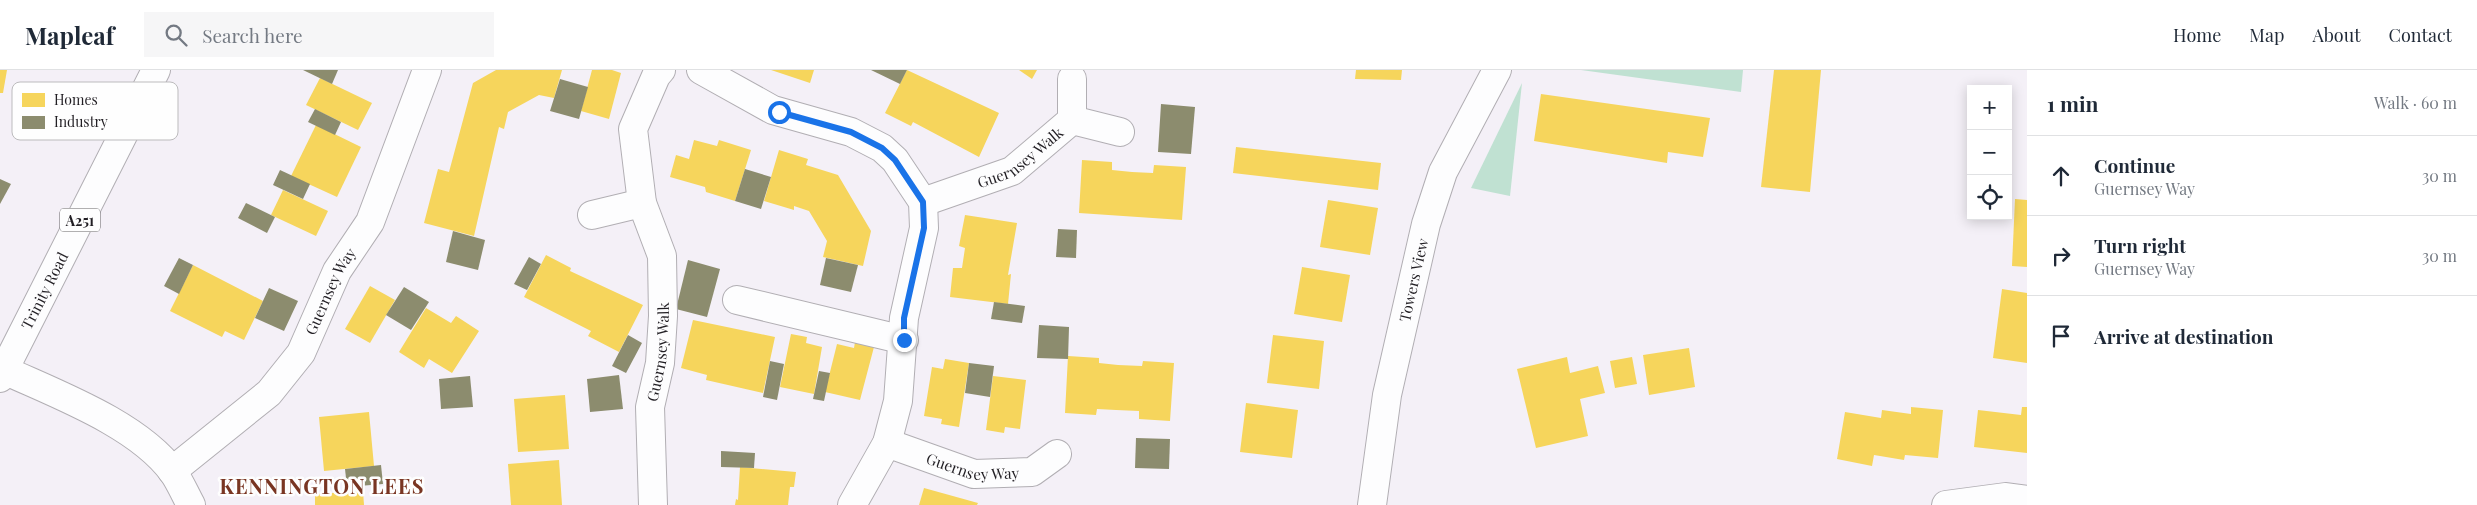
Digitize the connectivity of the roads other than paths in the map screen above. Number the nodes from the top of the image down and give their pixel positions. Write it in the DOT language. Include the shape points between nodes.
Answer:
graph roads {
  1 [pos="156,70"];
  2 [pos="427,70"];
  3 [pos="661,70"];
  4 [pos="1497,70"];
  5 [pos="706,71"];
  6 [pos="1072,79"];
  7 [pos="150,82"];
  8 [pos="1072,120"];
  9 [pos="1120,132"];
  10 [pos="121,140"];
  11 [pos="923,202"];
  12 [pos="642,203"];
  13 [pos="592,215"];
  14 [pos="737,300"];
  15 [pos="904,340"];
  16 [pos="2,374"];
  17 [pos="886,442"];
  18 [pos="1057,454"];
  19 [pos="172,471"];
  20 [pos="2027,500"];
  21 [pos="191,505"];
  22 [pos="653,505"];
  23 [pos="852,505"];
  24 [pos="1372,505"];
  25 [pos="1946,505"];
  1 -- 7 [label="street, Trinity Road / A251"];
  2 -- 19 [label="street, Guernsey Way" via="370,222 337,272 301,353 269,393"];
  3 -- 12 [label="street, Guernsey Walk" via="633,129"];
  4 -- 24 [label="street, Towers View" via="1443,172 1426,224 1386,395"];
  5 -- 11 [label="street" via="773,110 851,132 882,148 895,160"];
  6 -- 8 [label="street, Guernsey Walk"];
  8 -- 9 [label="street"];
  8 -- 11 [label="street, Guernsey Walk" via="1012,171"];
  10 -- 16 [label="street, Trinity Road / A251"];
  11 -- 15 [label="street" via="924,228 904,318"];
  12 -- 13 [label="street"];
  12 -- 22 [label="street, Guernsey Walk" via="662,256 660,363 650,407"];
  14 -- 15 [label="street"];
  15 -- 17 [label="street" via="898,401"];
  16 -- 19 [label="street" via="100,416 146,444"];
  17 -- 18 [label="street, Guernsey Way" via="974,474 1032,472"];
  17 -- 23 [label="street"];
  19 -- 21 [label="street"];
  20 -- 25 [label="street" via="2006,497"];
}
